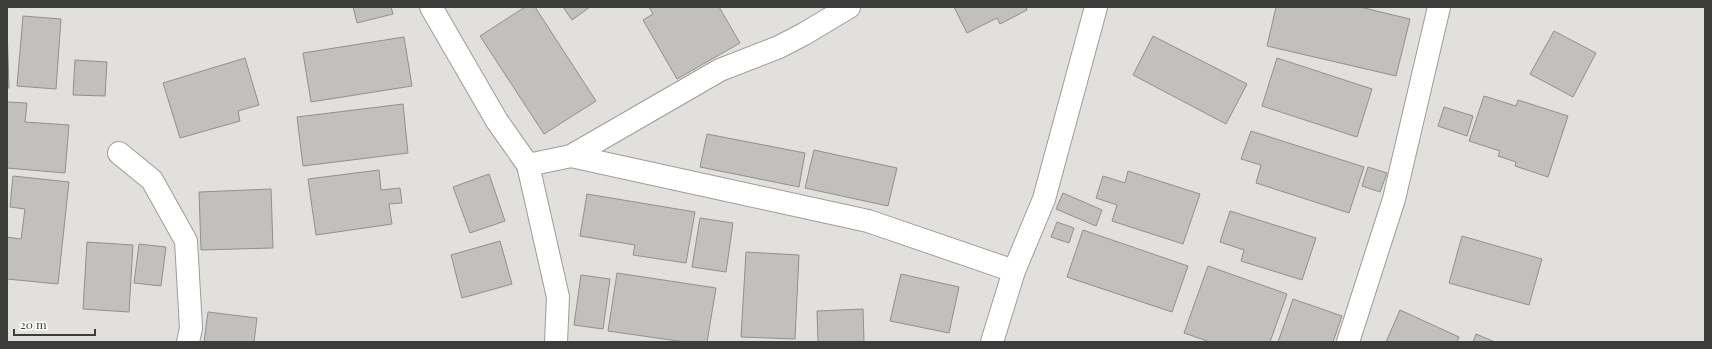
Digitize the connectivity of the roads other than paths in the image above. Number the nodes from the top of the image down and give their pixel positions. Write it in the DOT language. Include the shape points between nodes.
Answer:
graph roads {
  1 [pos="431,7"];
  2 [pos="849,7"];
  3 [pos="1096,7"];
  4 [pos="1439,7"];
  5 [pos="119,153"];
  6 [pos="571,156"];
  7 [pos="528,165"];
  8 [pos="1014,271"];
  9 [pos="188,342"];
  10 [pos="556,342"];
  11 [pos="992,342"];
  12 [pos="1348,342"];
  1 -- 7 [label="street" via="497,121"];
  2 -- 6 [label="street" via="785,44 720,70"];
  3 -- 8 [label="street" via="1044,199"];
  4 -- 12 [label="street" via="1394,199"];
  5 -- 9 [label="street" via="152,180 186,241 191,328"];
  6 -- 7 [label="street"];
  6 -- 8 [label="street" via="868,221"];
  7 -- 10 [label="street" via="558,297"];
  8 -- 11 [label="street"];
}
